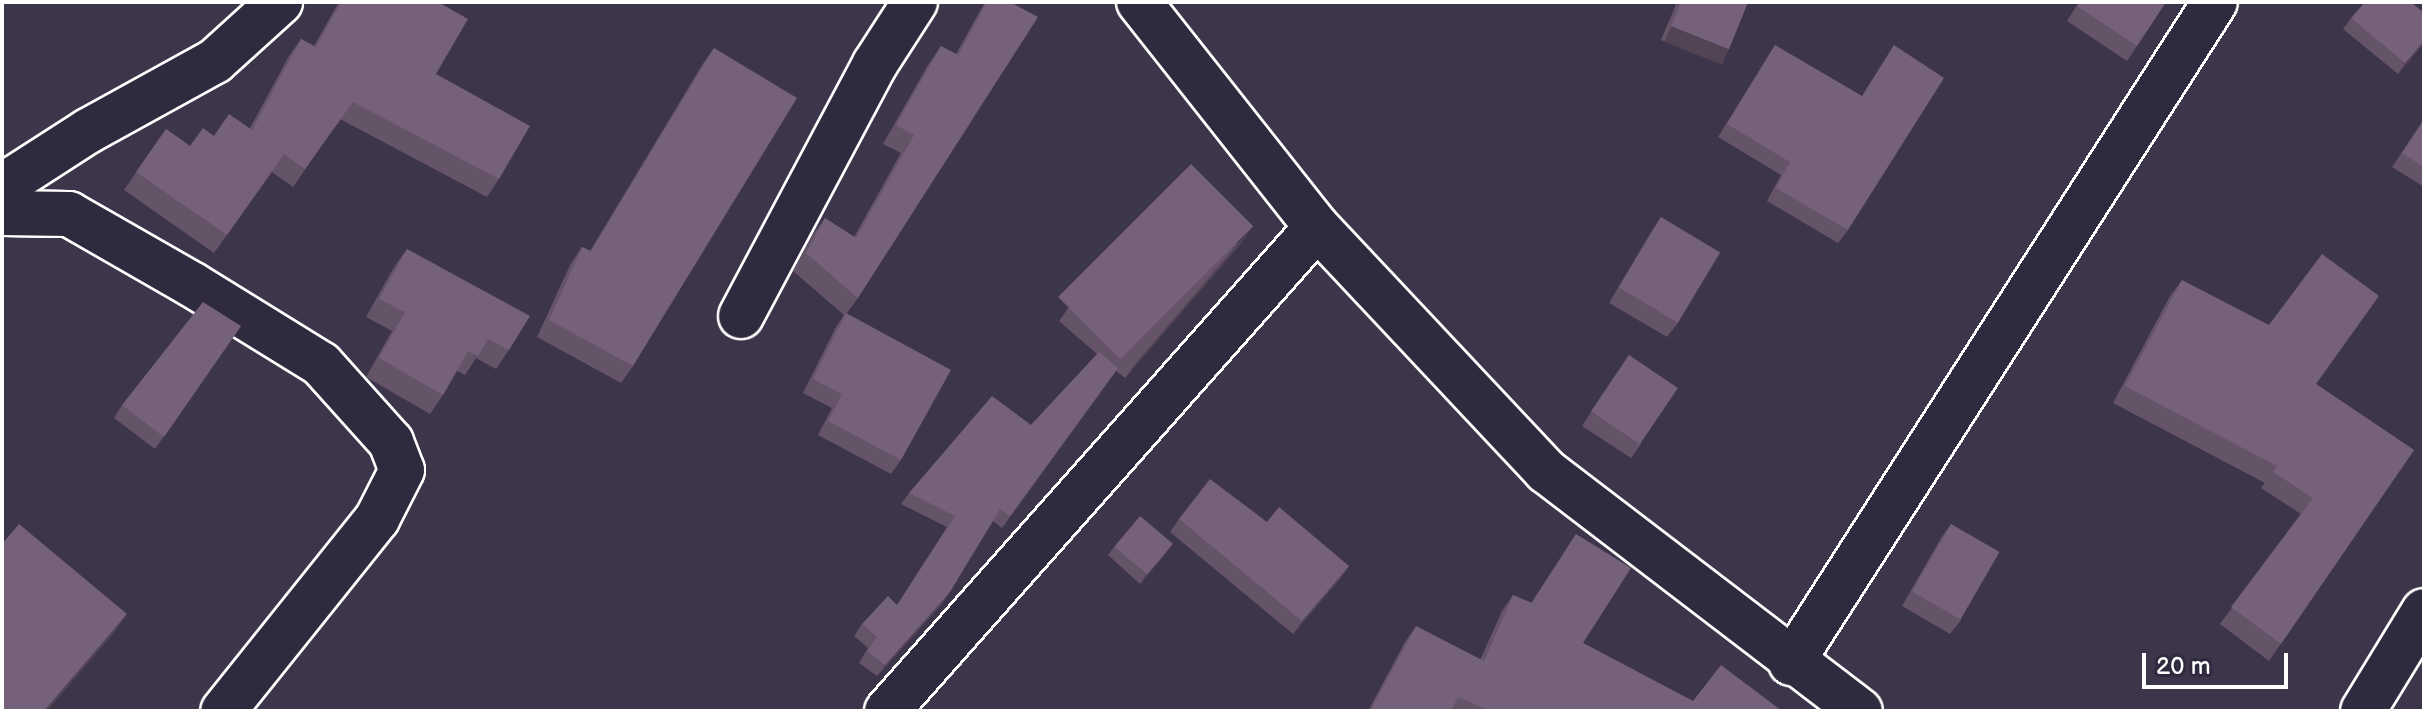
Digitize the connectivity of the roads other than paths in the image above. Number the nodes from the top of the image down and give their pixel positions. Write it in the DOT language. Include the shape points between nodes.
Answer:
graph roads {
  1 [pos="280,2"];
  2 [pos="915,2"];
  3 [pos="1139,2"];
  4 [pos="2215,2"];
  5 [pos="2,195"];
  6 [pos="2,213"];
  7 [pos="1317,227"];
  8 [pos="741,316"];
  9 [pos="2424,611"];
  10 [pos="1791,663"];
  11 [pos="223,711"];
  12 [pos="887,711"];
  13 [pos="1860,711"];
  14 [pos="2363,711"];
  1 -- 5 [label="street" via="215,61 88,131 15,178"];
  2 -- 8 [label="street"];
  3 -- 7 [label="street"];
  4 -- 10 [label="street"];
  6 -- 11 [label="street" via="69,214 193,285 321,364 391,442 402,470 377,519"];
  7 -- 10 [label="street" via="1546,471"];
  7 -- 12 [label="street"];
  9 -- 14 [label="street"];
  10 -- 13 [label="street"];
}
